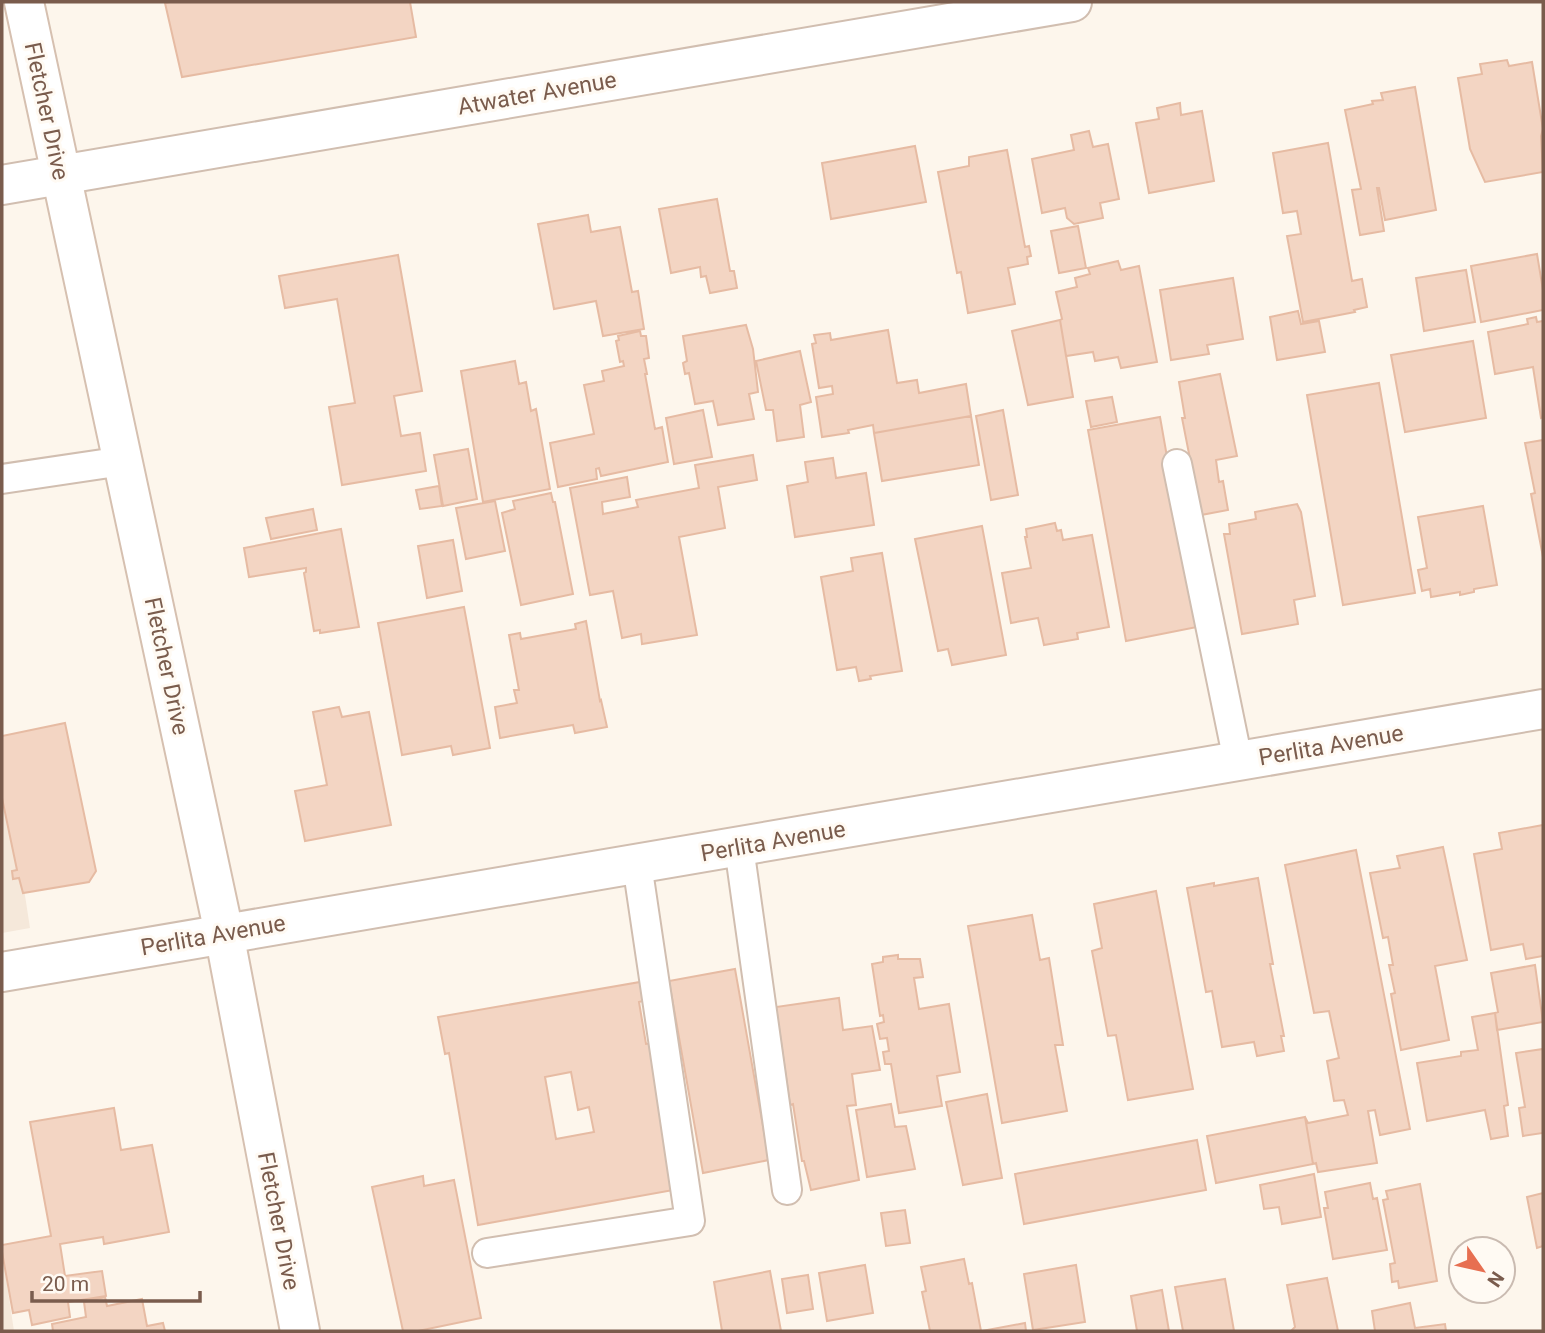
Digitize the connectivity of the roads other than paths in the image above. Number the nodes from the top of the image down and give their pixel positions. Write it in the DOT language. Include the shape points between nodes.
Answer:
graph roads {
  1 [pos="24,2"];
  2 [pos="1072,2"];
  3 [pos="60,175"];
  4 [pos="2,186"];
  5 [pos="123,461"];
  6 [pos="1177,464"];
  7 [pos="2,479"];
  8 [pos="1543,709"];
  9 [pos="1238,761"];
  10 [pos="739,847"];
  11 [pos="636,864"];
  12 [pos="224,933"];
  13 [pos="2,972"];
  14 [pos="787,1190"];
  15 [pos="487,1253"];
  16 [pos="300,1331"];
  1 -- 3 [label="street, Fletcher Drive"];
  2 -- 3 [label="street, Atwater Avenue"];
  3 -- 4 [label="street, Atwater Avenue"];
  3 -- 5 [label="street, Fletcher Drive"];
  5 -- 7 [label="lane"];
  5 -- 12 [label="street, Fletcher Drive"];
  6 -- 9 [label="lane"];
  8 -- 9 [label="street, Perlita Avenue"];
  9 -- 10 [label="street, Perlita Avenue"];
  10 -- 11 [label="street, Perlita Avenue"];
  10 -- 14 [label="lane"];
  11 -- 12 [label="street, Perlita Avenue"];
  11 -- 15 [label="lane" via="690,1221"];
  12 -- 13 [label="street, Perlita Avenue"];
  12 -- 16 [label="street, Fletcher Drive"];
}
